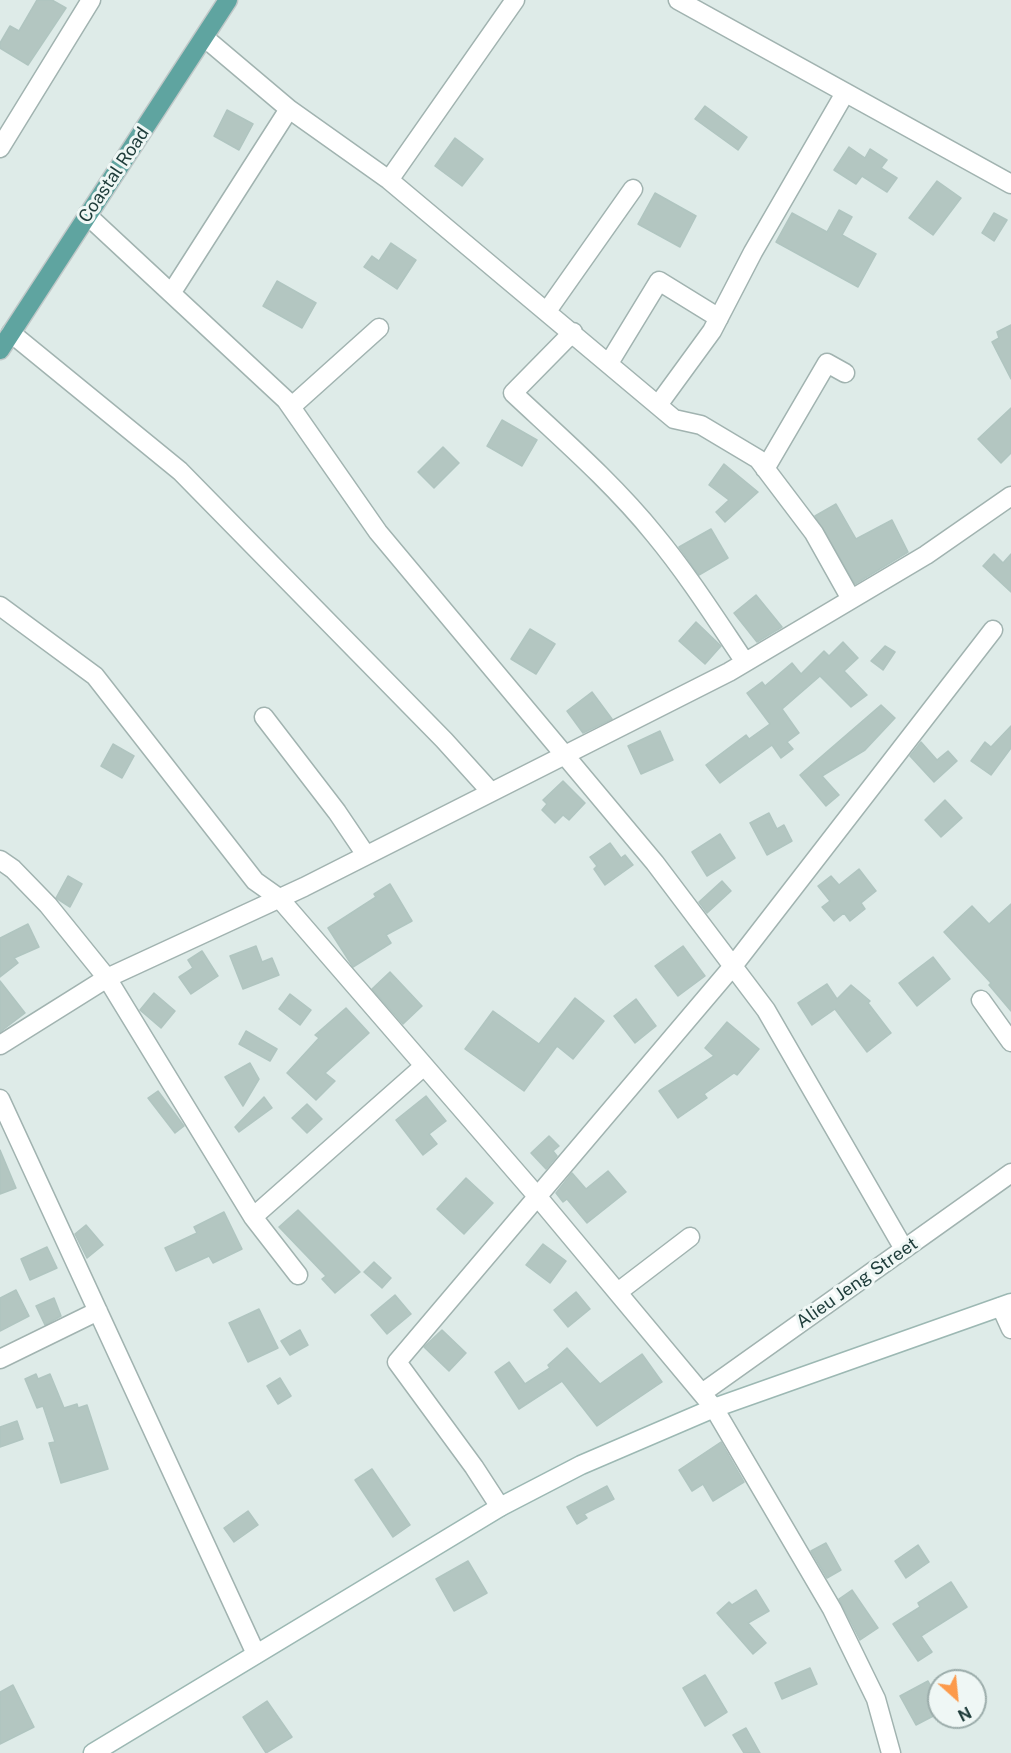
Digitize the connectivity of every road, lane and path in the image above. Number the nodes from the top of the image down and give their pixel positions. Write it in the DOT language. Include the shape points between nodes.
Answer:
graph roads {
  1 [pos="91,0"];
  2 [pos="228,0"];
  3 [pos="515,0"];
  4 [pos="678,0"];
  5 [pos="205,38"];
  6 [pos="845,93"];
  7 [pos="289,109"];
  8 [pos="0,148"];
  9 [pos="389,180"];
  10 [pos="1011,184"];
  11 [pos="633,189"];
  12 [pos="87,215"];
  13 [pos="172,292"];
  14 [pos="548,311"];
  15 [pos="719,318"];
  16 [pos="379,328"];
  17 [pos="573,332"];
  18 [pos="11,333"];
  19 [pos="0,350"];
  20 [pos="609,363"];
  21 [pos="845,373"];
  22 [pos="658,405"];
  23 [pos="291,407"];
  24 [pos="765,469"];
  25 [pos="1011,496"];
  26 [pos="851,599"];
  27 [pos="0,606"];
  28 [pos="993,630"];
  29 [pos="745,662"];
  30 [pos="264,717"];
  31 [pos="565,755"];
  32 [pos="491,792"];
  33 [pos="366,855"];
  34 [pos="0,860"];
  35 [pos="279,898"];
  36 [pos="733,966"];
  37 [pos="107,978"];
  38 [pos="981,1000"];
  39 [pos="1011,1042"];
  40 [pos="0,1045"];
  41 [pos="424,1066"];
  42 [pos="0,1099"];
  43 [pos="1011,1173"];
  44 [pos="537,1196"];
  45 [pos="253,1216"];
  46 [pos="690,1237"];
  47 [pos="904,1250"];
  48 [pos="298,1275"];
  49 [pos="618,1292"];
  50 [pos="1006,1305"];
  51 [pos="98,1311"];
  52 [pos="1011,1329"];
  53 [pos="0,1359"];
  54 [pos="702,1393"];
  55 [pos="714,1408"];
  56 [pos="500,1507"];
  57 [pos="256,1654"];
  58 [pos="93,1753"];
  59 [pos="891,1753"];
  1 -- 8 [label="street"];
  2 -- 5 [label="main road, Coastal Road"];
  3 -- 9 [label="street"];
  4 -- 6 [label="street"];
  5 -- 7 [label="street"];
  5 -- 12 [label="main road, Coastal Road"];
  6 -- 10 [label="street"];
  6 -- 15 [label="street"];
  7 -- 9 [label="street"];
  7 -- 13 [label="street"];
  9 -- 14 [label="street"];
  11 -- 14 [label="street"];
  12 -- 13 [label="street"];
  12 -- 18 [label="main road, Coastal Road"];
  13 -- 23 [label="street"];
  14 -- 17 [label="street"];
  15 -- 20 [label="street" via="659,281"];
  15 -- 22 [label="street"];
  16 -- 23 [label="street"];
  17 -- 20 [label="street"];
  17 -- 29 [label="street" via="513,393 654,533"];
  18 -- 19 [label="main road, Coastal Road"];
  18 -- 32 [label="street" via="180,471"];
  20 -- 22 [label="street"];
  21 -- 24 [label="street" via="827,363"];
  22 -- 24 [label="street" via="674,419 701,425 758,459"];
  23 -- 31 [label="street" via="378,532"];
  24 -- 26 [label="street" via="814,533"];
  25 -- 26 [label="street" via="926,555"];
  26 -- 29 [label="street"];
  27 -- 35 [label="street" via="94,676 255,881"];
  28 -- 36 [label="street"];
  29 -- 31 [label="street"];
  30 -- 33 [label="street"];
  31 -- 32 [label="street"];
  31 -- 36 [label="street" via="655,863"];
  32 -- 33 [label="street"];
  33 -- 35 [label="street"];
  34 -- 37 [label="street" via="48,905"];
  35 -- 37 [label="street"];
  35 -- 41 [label="street"];
  36 -- 44 [label="street"];
  36 -- 47 [label="street" via="766,1010"];
  37 -- 40 [label="street"];
  37 -- 45 [label="street"];
  38 -- 39 [label="street"];
  41 -- 44 [label="street"];
  41 -- 45 [label="street"];
  42 -- 51 [label="street"];
  43 -- 47 [label="street, Alieu Jeng Street"];
  44 -- 49 [label="street"];
  44 -- 56 [label="street" via="397,1362"];
  45 -- 48 [label="street"];
  46 -- 49 [label="street"];
  47 -- 54 [label="street, Alieu Jeng Street"];
  49 -- 54 [label="street"];
  50 -- 52 [label="street"];
  50 -- 55 [label="street"];
  51 -- 53 [label="street"];
  51 -- 57 [label="street"];
  54 -- 55 [label="street"];
  55 -- 56 [label="street" via="581,1465"];
  55 -- 59 [label="street" via="832,1609 876,1699"];
  56 -- 57 [label="street"];
  57 -- 58 [label="street"];
}
